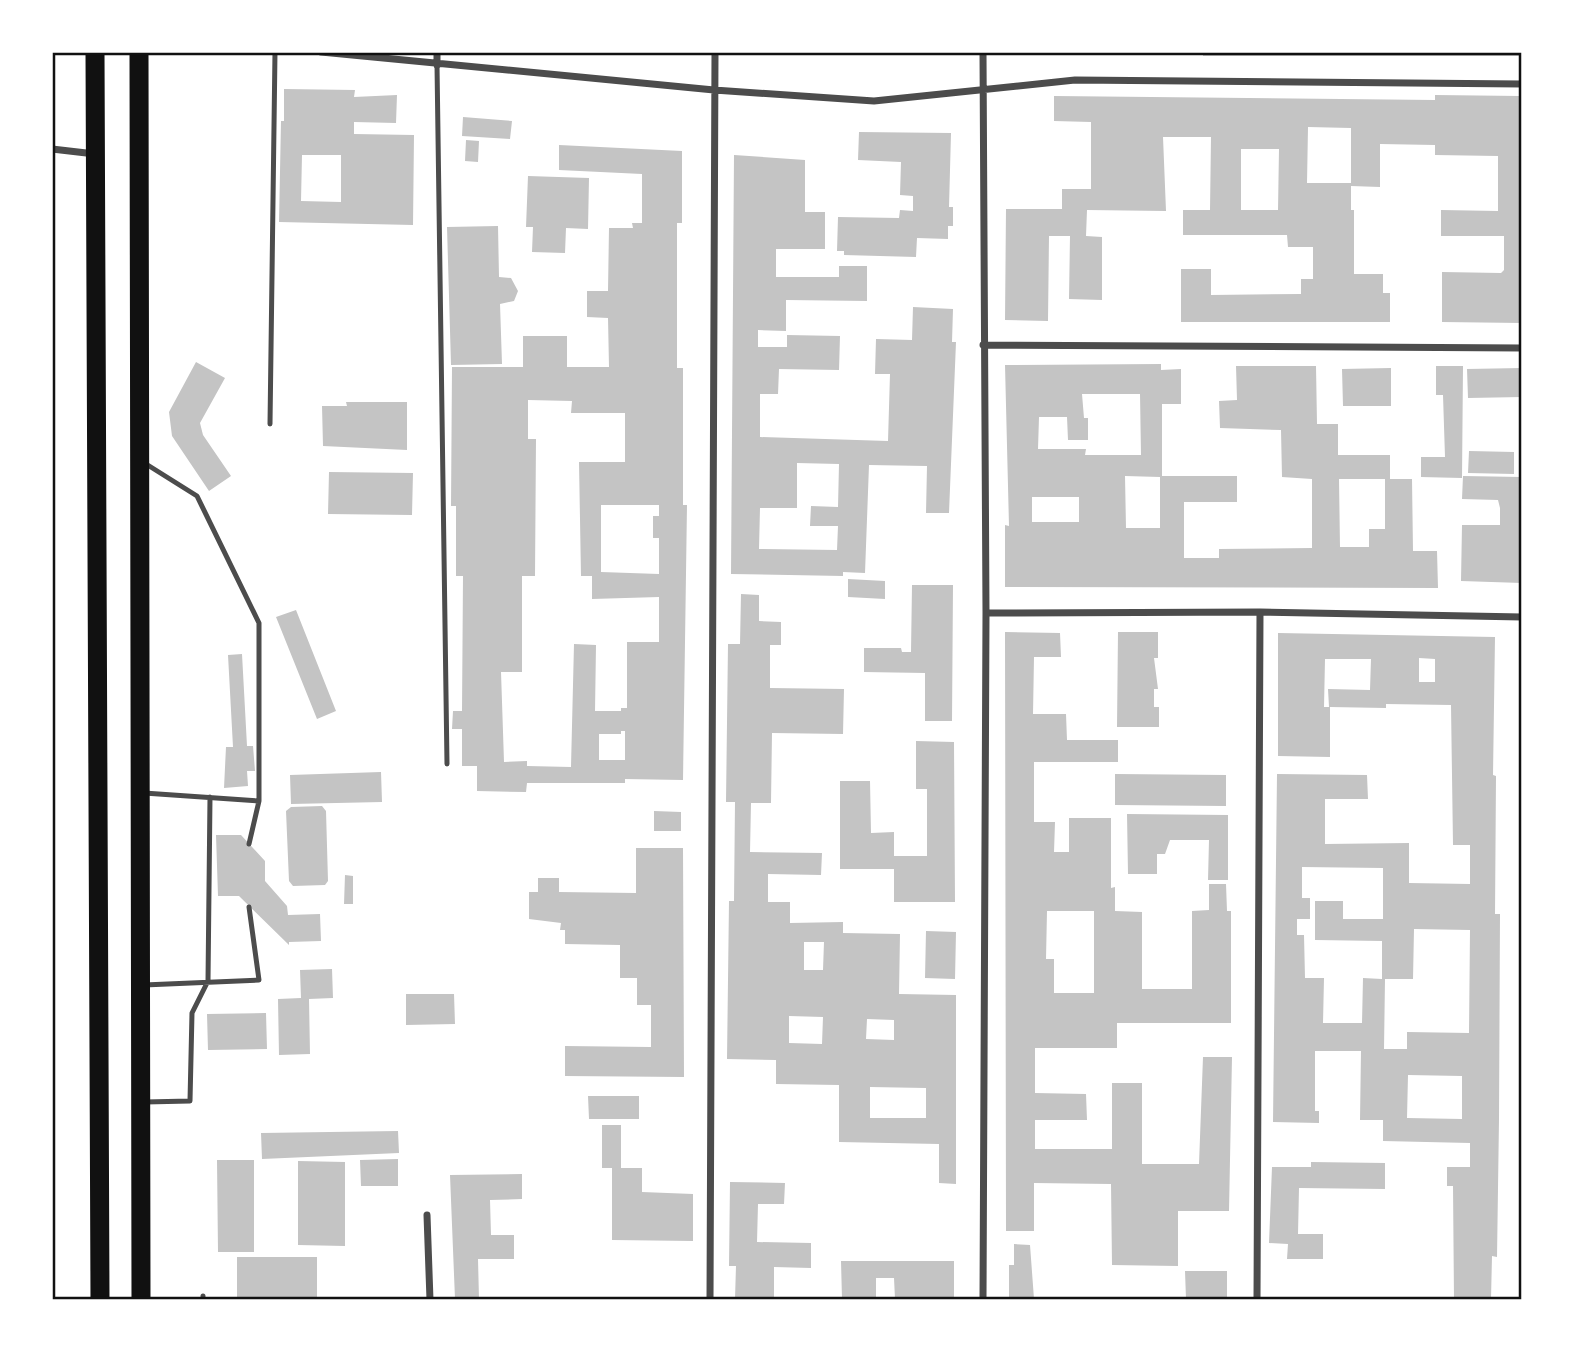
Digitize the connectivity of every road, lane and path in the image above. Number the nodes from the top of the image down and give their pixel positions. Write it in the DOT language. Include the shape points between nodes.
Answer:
graph roads {
  1 [pos="95,52"];
  2 [pos="139,52"];
  3 [pos="275,52"];
  4 [pos="321,52"];
  5 [pos="437,52"];
  6 [pos="715,52"];
  7 [pos="983,52"];
  8 [pos="437,65"];
  9 [pos="1521,84"];
  10 [pos="714,90"];
  11 [pos="982,90"];
  12 [pos="52,149"];
  13 [pos="96,154"];
  14 [pos="982,345"];
  15 [pos="1521,348"];
  16 [pos="270,424"];
  17 [pos="140,460"];
  18 [pos="1260,612"];
  19 [pos="986,613"];
  20 [pos="1521,617"];
  21 [pos="447,764"];
  22 [pos="140,793"];
  23 [pos="209,797"];
  24 [pos="259,801"];
  25 [pos="249,845"];
  26 [pos="249,907"];
  27 [pos="208,981"];
  28 [pos="141,986"];
  29 [pos="141,1102"];
  30 [pos="427,1215"];
  31 [pos="100,1300"];
  32 [pos="141,1300"];
  33 [pos="430,1300"];
  34 [pos="710,1300"];
  35 [pos="983,1300"];
  36 [pos="1257,1300"];
  1 -- 13 [label="highway"];
  2 -- 17 [label="highway"];
  3 -- 16 [label="lane"];
  4 -- 8 [label="street"];
  5 -- 8 [label="street"];
  6 -- 10 [label="street"];
  7 -- 11 [label="street"];
  8 -- 10 [label="street"];
  8 -- 21 [label="lane"];
  9 -- 11 [label="street" via="1076,79"];
  10 -- 11 [label="street" via="874,101"];
  10 -- 34 [label="street"];
  11 -- 14 [label="street"];
  12 -- 13 [label="street"];
  13 -- 31 [label="highway"];
  14 -- 15 [label="street"];
  14 -- 19 [label="street"];
  17 -- 22 [label="highway"];
  17 -- 24 [label="lane" via="197,496 259,623"];
  18 -- 19 [label="street"];
  18 -- 20 [label="street"];
  18 -- 36 [label="street"];
  19 -- 35 [label="street"];
  22 -- 23 [label="lane"];
  22 -- 28 [label="highway"];
  23 -- 24 [label="lane"];
  23 -- 27 [label="lane"];
  24 -- 25 [label="lane"];
  26 -- 27 [label="lane" via="259,980"];
  27 -- 28 [label="lane"];
  27 -- 29 [label="lane" via="192,1013 190,1101"];
  28 -- 29 [label="highway"];
  29 -- 32 [label="highway"];
  30 -- 33 [label="street"];
}
